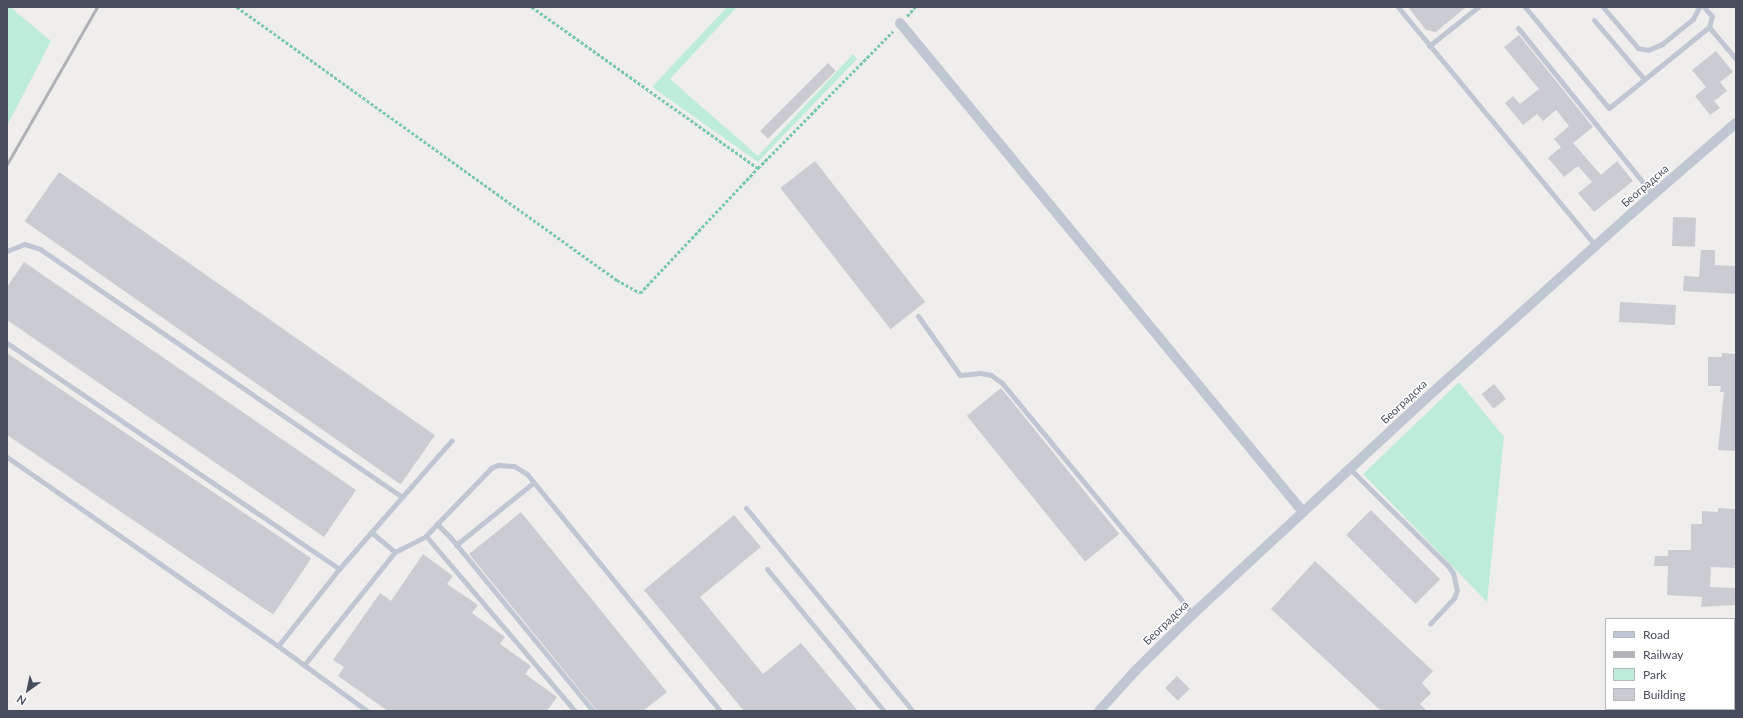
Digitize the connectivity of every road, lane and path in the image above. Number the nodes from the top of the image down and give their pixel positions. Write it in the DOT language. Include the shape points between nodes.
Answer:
graph roads {
  1 [pos="237,7"];
  2 [pos="532,7"];
  3 [pos="1398,7"];
  4 [pos="1478,7"];
  5 [pos="1525,7"];
  6 [pos="1603,7"];
  7 [pos="1698,7"];
  8 [pos="1704,7"];
  9 [pos="1594,20"];
  10 [pos="900,23"];
  11 [pos="1709,27"];
  12 [pos="1518,28"];
  13 [pos="1429,46"];
  14 [pos="1736,59"];
  15 [pos="1644,79"];
  16 [pos="1736,124"];
  17 [pos="758,168"];
  18 [pos="1653,195"];
  19 [pos="1596,246"];
  20 [pos="7,251"];
  21 [pos="918,316"];
  22 [pos="7,343"];
  23 [pos="452,440"];
  24 [pos="7,457"];
  25 [pos="1350,469"];
  26 [pos="534,482"];
  27 [pos="402,496"];
  28 [pos="746,508"];
  29 [pos="1303,512"];
  30 [pos="437,524"];
  31 [pos="371,532"];
  32 [pos="426,536"];
  33 [pos="456,545"];
  34 [pos="395,552"];
  35 [pos="339,569"];
  36 [pos="767,569"];
  37 [pos="1192,614"];
  38 [pos="1430,624"];
  39 [pos="278,646"];
  40 [pos="304,665"];
  41 [pos="367,711"];
  42 [pos="575,711"];
  43 [pos="593,711"];
  44 [pos="720,711"];
  45 [pos="884,711"];
  46 [pos="913,711"];
  47 [pos="1099,711"];
  1 -- 17 [label="path" via="617,280 640,293"];
  2 -- 17 [label="path"];
  3 -- 13 [label="lane"];
  4 -- 13 [label="lane"];
  5 -- 15 [label="lane" via="1608,108"];
  6 -- 7 [label="lane" via="1638,48 1648,50 1662,44 1693,18"];
  8 -- 11 [label="lane" via="1712,16"];
  9 -- 15 [label="lane"];
  10 -- 17 [label="path"];
  10 -- 29 [label="street"];
  11 -- 14 [label="lane"];
  11 -- 15 [label="lane"];
  12 -- 18 [label="lane"];
  13 -- 19 [label="lane"];
  16 -- 18 [label="street, Београдска"];
  18 -- 19 [label="street, Београдска"];
  19 -- 25 [label="street, Београдска"];
  20 -- 27 [label="lane" via="24,244 40,249"];
  21 -- 37 [label="lane" via="960,375 991,375 1002,383"];
  22 -- 35 [label="lane"];
  23 -- 27 [label="lane"];
  24 -- 39 [label="lane"];
  25 -- 29 [label="street, Београдска"];
  25 -- 38 [label="lane" via="1453,573 1457,590 1454,598"];
  26 -- 30 [label="lane" via="514,466 498,465 491,468"];
  26 -- 33 [label="lane"];
  26 -- 44 [label="lane"];
  27 -- 31 [label="lane"];
  28 -- 46 [label="lane"];
  29 -- 37 [label="street, Београдска"];
  30 -- 32 [label="lane"];
  30 -- 33 [label="lane"];
  31 -- 34 [label="lane"];
  31 -- 35 [label="lane"];
  32 -- 34 [label="lane"];
  32 -- 42 [label="lane"];
  33 -- 43 [label="lane"];
  34 -- 40 [label="lane"];
  35 -- 39 [label="lane"];
  36 -- 45 [label="lane"];
  37 -- 47 [label="street, Београдска"];
  39 -- 40 [label="lane"];
  40 -- 41 [label="lane"];
}
